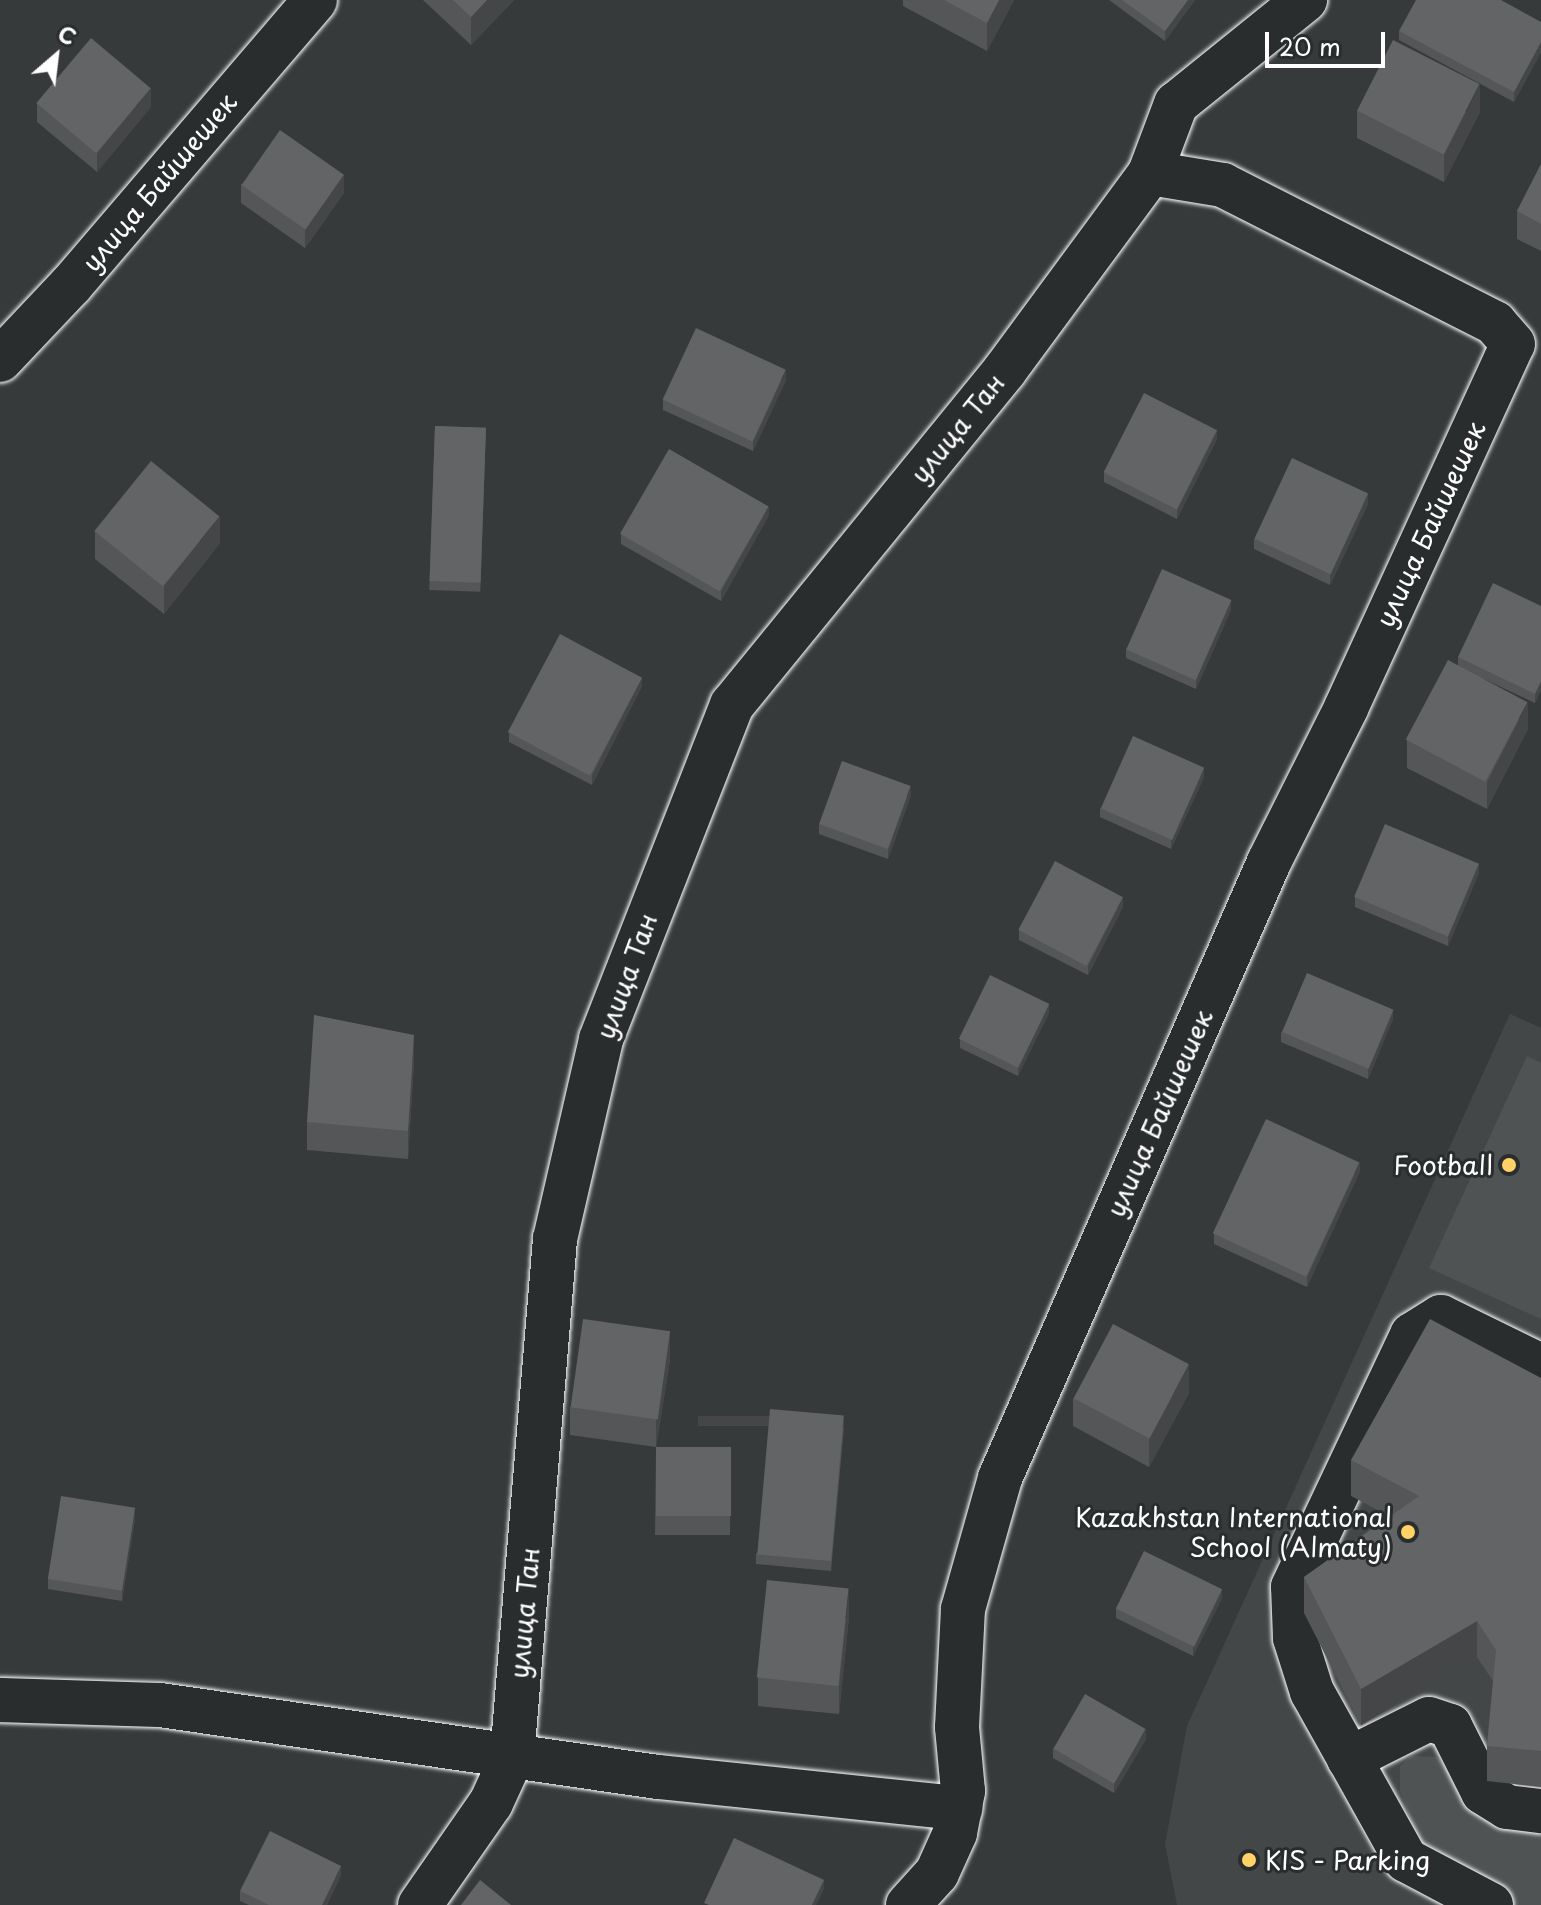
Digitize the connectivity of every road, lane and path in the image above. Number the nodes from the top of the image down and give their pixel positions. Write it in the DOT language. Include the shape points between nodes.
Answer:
graph roads {
  1 [pos="315,0"];
  2 [pos="1305,0"];
  3 [pos="1150,173"];
  4 [pos="0,360"];
  5 [pos="1541,1366"];
  6 [pos="0,1700"];
  7 [pos="512,1757"];
  8 [pos="1349,1759"];
  9 [pos="960,1808"];
  10 [pos="1541,1811"];
  11 [pos="420,1905"];
  12 [pos="908,1905"];
  13 [pos="1491,1905"];
  1 -- 4 [label="street, улица Байшешек"];
  2 -- 3 [label="street, улица Тан" via="1176,104"];
  3 -- 7 [label="street, улица Тан" via="1005,370 732,705 659,885 601,1039 555,1239"];
  3 -- 9 [label="street, улица Байшешек" via="1223,185 1495,323 1513,344 1346,708 1269,862 1000,1478 963,1609 957,1727"];
  5 -- 8 [label="street" via="1441,1317 1412,1335 1293,1587 1293,1626 1308,1679"];
  6 -- 7 [label="street" via="160,1705"];
  7 -- 9 [label="street"];
  7 -- 11 [label="street, улица Тан" via="482,1816"];
  8 -- 10 [label="street" via="1429,1719 1450,1726 1483,1792 1507,1807"];
  8 -- 13 [label="street" via="1406,1860"];
  9 -- 12 [label="street, улица Байшешек" via="937,1873"];
}
